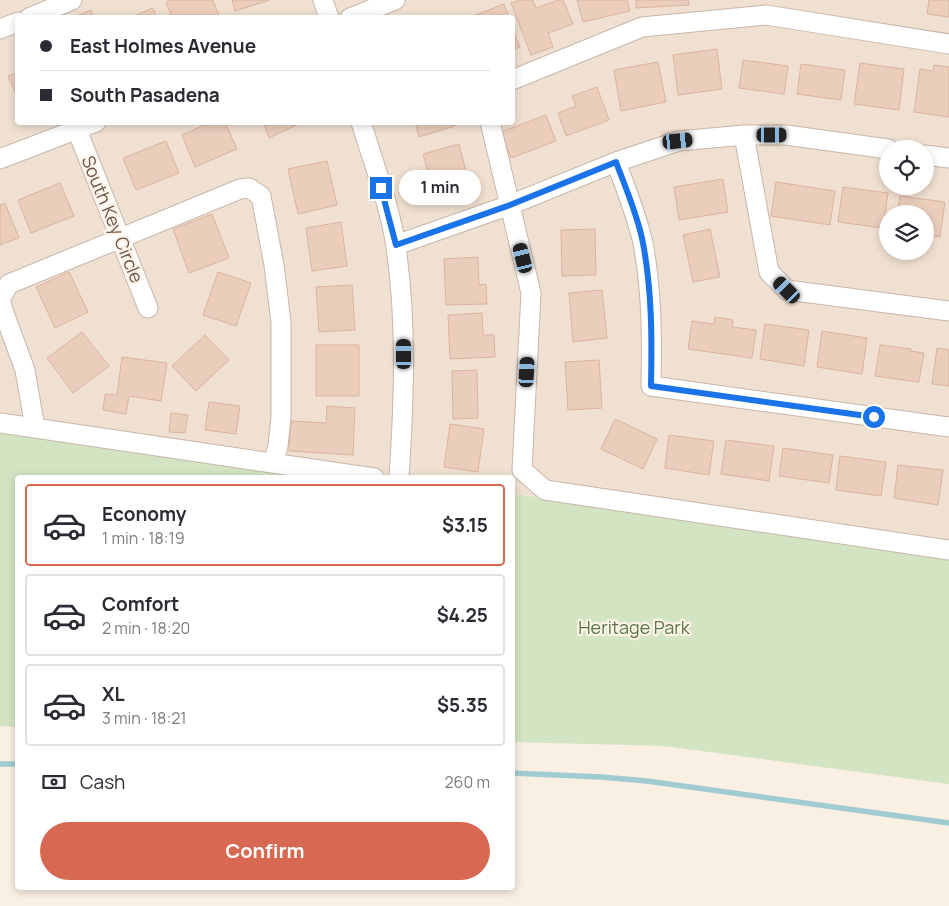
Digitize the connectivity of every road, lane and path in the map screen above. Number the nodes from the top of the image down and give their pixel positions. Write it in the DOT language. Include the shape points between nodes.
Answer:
graph roads {
  1 [pos="72,0"];
  2 [pos="323,0"];
  3 [pos="395,0"];
  4 [pos="36,15"];
  5 [pos="328,15"];
  6 [pos="358,15"];
  7 [pos="15,23"];
  8 [pos="0,29"];
  9 [pos="949,44"];
  10 [pos="515,79"];
  11 [pos="89,125"];
  12 [pos="362,125"];
  13 [pos="491,125"];
  14 [pos="77,130"];
  15 [pos="744,135"];
  16 [pos="879,148"];
  17 [pos="934,156"];
  18 [pos="949,158"];
  19 [pos="0,159"];
  20 [pos="616,162"];
  21 [pos="510,205"];
  22 [pos="120,237"];
  23 [pos="396,245"];
  24 [pos="148,308"];
  25 [pos="949,311"];
  26 [pos="0,423"];
  27 [pos="949,427"];
  28 [pos="35,428"];
  29 [pos="273,463"];
  30 [pos="354,475"];
  31 [pos="399,475"];
  32 [pos="949,550"];
  1 -- 4 [label="street"];
  2 -- 5 [label="street"];
  3 -- 6 [label="street"];
  7 -- 8 [label="street"];
  9 -- 10 [label="street" via="766,15 642,27"];
  11 -- 14 [label="street"];
  12 -- 23 [label="street"];
  13 -- 21 [label="street"];
  14 -- 19 [label="street"];
  14 -- 22 [label="street, South Key Circle"];
  15 -- 16 [label="street" via="786,135"];
  15 -- 20 [label="street" via="678,141"];
  15 -- 25 [label="street" via="769,272 787,290"];
  17 -- 18 [label="street"];
  20 -- 21 [label="street"];
  20 -- 27 [label="street" via="643,242 652,316 651,386"];
  21 -- 23 [label="street"];
  21 -- 32 [label="street" via="531,293 522,470 545,490"];
  22 -- 24 [label="street, South Key Circle"];
  22 -- 28 [label="street" via="9,284 0,299 25,370"];
  22 -- 29 [label="street" via="240,189 249,188 262,196 281,322 281,417"];
  23 -- 31 [label="street" via="404,320 404,401"];
  26 -- 28 [label="street"];
  28 -- 29 [label="street"];
  29 -- 30 [label="street"];
}
